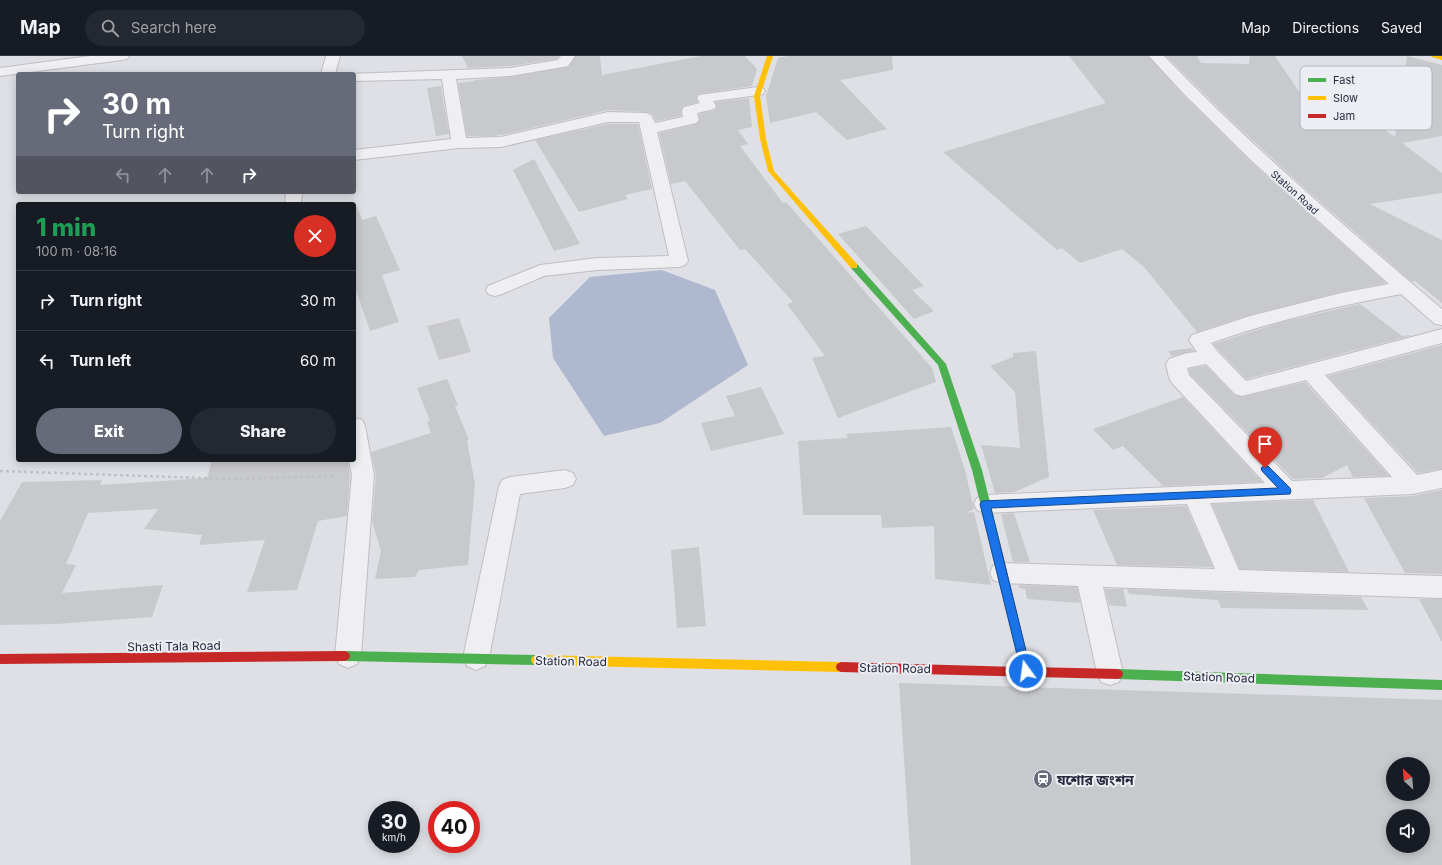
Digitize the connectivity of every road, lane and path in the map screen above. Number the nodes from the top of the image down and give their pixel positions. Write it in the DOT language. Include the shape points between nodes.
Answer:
graph roads {
  1 [pos="122,56"];
  2 [pos="333,56"];
  3 [pos="568,56"];
  4 [pos="770,56"];
  5 [pos="1156,56"];
  6 [pos="1434,56"];
  7 [pos="1442,58"];
  8 [pos="0,72"];
  9 [pos="329,72"];
  10 [pos="448,76"];
  11 [pos="356,77"];
  12 [pos="758,91"];
  13 [pos="648,129"];
  14 [pos="459,142"];
  15 [pos="356,155"];
  16 [pos="1404,287"];
  17 [pos="495,290"];
  18 [pos="1442,319"];
  19 [pos="1442,336"];
  20 [pos="1211,357"];
  21 [pos="1310,372"];
  22 [pos="356,437"];
  23 [pos="0,471"];
  24 [pos="363,475"];
  25 [pos="565,479"];
  26 [pos="1442,479"];
  27 [pos="1412,485"];
  28 [pos="1286,491"];
  29 [pos="1196,495"];
  30 [pos="985,504"];
  31 [pos="1002,573"];
  32 [pos="1088,576"];
  33 [pos="1232,581"];
  34 [pos="1442,587"];
  35 [pos="348,656"];
  36 [pos="476,658"];
  37 [pos="0,659"];
  38 [pos="1026,671"];
  39 [pos="1110,673"];
  40 [pos="1442,685"];
  1 -- 8 [label="street"];
  2 -- 9 [label="street"];
  3 -- 10 [label="street" via="563,63 510,72"];
  4 -- 12 [label="street"];
  5 -- 16 [label="street, Station Road" via="1241,143"];
  6 -- 7 [label="street"];
  10 -- 11 [label="street"];
  10 -- 14 [label="street"];
  12 -- 13 [label="street" via="704,98 709,106 689,110 691,120"];
  12 -- 30 [label="street" via="763,139 772,171 942,364 977,470"];
  13 -- 14 [label="street" via="646,118 608,117 501,142"];
  13 -- 17 [label="street" via="678,262 596,264 540,272"];
  14 -- 15 [label="street"];
  16 -- 18 [label="street, Station Road"];
  16 -- 20 [label="street" via="1341,299 1250,322 1200,340"];
  19 -- 21 [label="street"];
  20 -- 21 [label="street" via="1242,389"];
  20 -- 28 [label="street" via="1176,364 1179,378"];
  21 -- 27 [label="street"];
  22 -- 24 [label="street"];
  23 -- 24 [label="path" via="232,479"];
  24 -- 35 [label="street"];
  25 -- 36 [label="street" via="510,486"];
  26 -- 27 [label="street"];
  27 -- 28 [label="street"];
  28 -- 29 [label="street"];
  29 -- 30 [label="street"];
  29 -- 33 [label="street"];
  30 -- 31 [label="street"];
  31 -- 32 [label="street"];
  31 -- 38 [label="street"];
  32 -- 33 [label="street"];
  32 -- 39 [label="street"];
  33 -- 34 [label="street"];
  35 -- 36 [label="street, Station Road"];
  35 -- 37 [label="street, Shasti Tala Road"];
  36 -- 38 [label="street, Station Road"];
  38 -- 39 [label="street, Station Road"];
  39 -- 40 [label="street, Station Road"];
}
